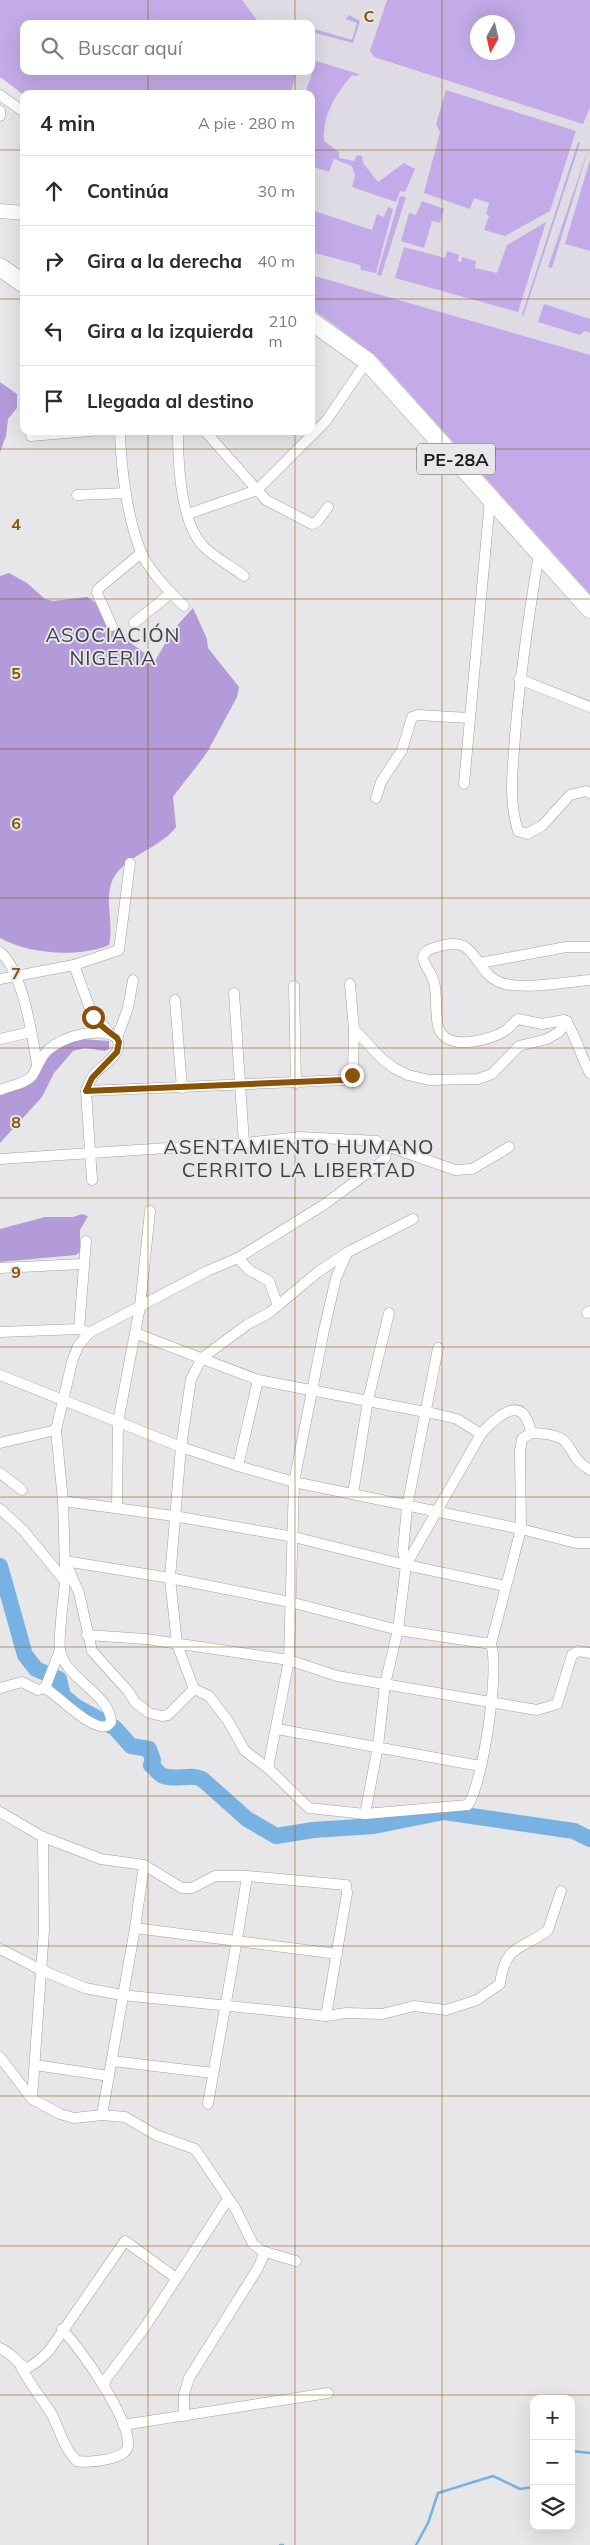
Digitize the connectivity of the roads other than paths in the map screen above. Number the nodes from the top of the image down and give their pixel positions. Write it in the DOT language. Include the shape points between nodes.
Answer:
graph roads {
  1 [pos="0,95"];
  2 [pos="20,109"];
  3 [pos="0,111"];
  4 [pos="0,116"];
  5 [pos="0,211"];
  6 [pos="20,213"];
  7 [pos="0,267"];
  8 [pos="20,281"];
  9 [pos="315,324"];
  10 [pos="367,361"];
  11 [pos="315,432"];
  12 [pos="43,435"];
  13 [pos="120,435"];
  14 [pos="178,435"];
  15 [pos="209,435"];
  16 [pos="312,435"];
  17 [pos="31,436"];
  18 [pos="257,490"];
  19 [pos="126,493"];
  20 [pos="77,495"];
  21 [pos="490,500"];
  22 [pos="328,507"];
  23 [pos="188,514"];
  24 [pos="142,553"];
  25 [pos="538,553"];
  26 [pos="244,576"];
  27 [pos="170,593"];
  28 [pos="184,606"];
  29 [pos="590,609"];
  30 [pos="134,623"];
  31 [pos="112,626"];
  32 [pos="520,679"];
  33 [pos="590,707"];
  34 [pos="469,718"];
  35 [pos="464,784"];
  36 [pos="590,793"];
  37 [pos="376,798"];
  38 [pos="130,863"];
  39 [pos="590,947"];
  40 [pos="0,952"];
  41 [pos="480,963"];
  42 [pos="74,965"];
  43 [pos="16,976"];
  44 [pos="0,979"];
  45 [pos="133,980"];
  46 [pos="590,980"];
  47 [pos="350,984"];
  48 [pos="294,986"];
  49 [pos="234,993"];
  50 [pos="175,1000"];
  51 [pos="567,1021"];
  52 [pos="354,1029"];
  53 [pos="31,1032"];
  54 [pos="113,1036"];
  55 [pos="0,1039"];
  56 [pos="37,1064"];
  57 [pos="590,1073"];
  58 [pos="296,1083"];
  59 [pos="239,1085"];
  60 [pos="182,1088"];
  61 [pos="0,1090"];
  62 [pos="86,1091"];
  63 [pos="244,1143"];
  64 [pos="384,1145"];
  65 [pos="509,1147"];
  66 [pos="91,1152"];
  67 [pos="0,1159"];
  68 [pos="92,1180"];
  69 [pos="150,1211"];
  70 [pos="413,1219"];
  71 [pos="86,1241"];
  72 [pos="348,1252"];
  73 [pos="238,1258"];
  74 [pos="82,1264"];
  75 [pos="0,1268"];
  76 [pos="278,1306"];
  77 [pos="140,1307"];
  78 [pos="389,1313"];
  79 [pos="84,1331"];
  80 [pos="0,1332"];
  81 [pos="135,1333"];
  82 [pos="438,1348"];
  83 [pos="202,1358"];
  84 [pos="0,1375"];
  85 [pos="258,1380"];
  86 [pos="314,1390"];
  87 [pos="63,1400"];
  88 [pos="368,1400"];
  89 [pos="425,1412"];
  90 [pos="118,1422"];
  91 [pos="56,1430"];
  92 [pos="531,1433"];
  93 [pos="481,1434"];
  94 [pos="0,1443"];
  95 [pos="181,1447"];
  96 [pos="238,1466"];
  97 [pos="590,1470"];
  98 [pos="0,1473"];
  99 [pos="294,1482"];
  100 [pos="22,1490"];
  101 [pos="353,1494"];
  102 [pos="63,1501"];
  103 [pos="407,1507"];
  104 [pos="0,1508"];
  105 [pos="117,1508"];
  106 [pos="436,1512"];
  107 [pos="174,1516"];
  108 [pos="521,1529"];
  109 [pos="294,1537"];
  110 [pos="590,1543"];
  111 [pos="65,1561"];
  112 [pos="406,1565"];
  113 [pos="170,1578"];
  114 [pos="65,1580"];
  115 [pos="505,1586"];
  116 [pos="290,1602"];
  117 [pos="398,1630"];
  118 [pos="87,1635"];
  119 [pos="177,1644"];
  120 [pos="491,1644"];
  121 [pos="60,1650"];
  122 [pos="590,1653"];
  123 [pos="289,1660"];
  124 [pos="385,1684"];
  125 [pos="0,1688"];
  126 [pos="45,1688"];
  127 [pos="194,1689"];
  128 [pos="493,1704"];
  129 [pos="277,1729"];
  130 [pos="378,1746"];
  131 [pos="480,1766"];
  132 [pos="268,1768"];
  133 [pos="0,1812"];
  134 [pos="365,1814"];
  135 [pos="43,1837"];
  136 [pos="144,1865"];
  137 [pos="247,1876"];
  138 [pos="561,1891"];
  139 [pos="135,1928"];
  140 [pos="238,1941"];
  141 [pos="0,1949"];
  142 [pos="337,1954"];
  143 [pos="41,1970"];
  144 [pos="122,1995"];
  145 [pos="224,2006"];
  146 [pos="326,2016"];
  147 [pos="0,2058"];
  148 [pos="112,2061"];
  149 [pos="35,2065"];
  150 [pos="213,2073"];
  151 [pos="109,2076"];
  152 [pos="32,2100"];
  153 [pos="208,2104"];
  154 [pos="102,2115"];
  155 [pos="228,2199"];
  156 [pos="265,2252"];
  157 [pos="296,2261"];
  158 [pos="176,2278"];
  159 [pos="62,2329"];
  160 [pos="0,2348"];
  161 [pos="22,2367"];
  162 [pos="104,2387"];
  163 [pos="328,2393"];
  164 [pos="184,2416"];
  165 [pos="123,2425"];
  1 -- 2 [label="street"];
  3 -- 4 [label="street"];
  5 -- 6 [label="street"];
  7 -- 8 [label="highway"];
  9 -- 10 [label="highway, PE-28A"];
  10 -- 11 [label="street"];
  10 -- 21 [label="highway, PE-28A"];
  12 -- 17 [label="street"];
  13 -- 19 [label="street"];
  14 -- 23 [label="street" via="180,490"];
  15 -- 18 [label="street"];
  16 -- 18 [label="street"];
  18 -- 22 [label="street" via="266,500 312,524 318,522"];
  18 -- 23 [label="street"];
  19 -- 20 [label="street"];
  19 -- 24 [label="street"];
  21 -- 25 [label="highway, PE-28A"];
  21 -- 34 [label="street"];
  23 -- 26 [label="street" via="192,532 204,547"];
  24 -- 27 [label="street"];
  24 -- 31 [label="street" via="98,589"];
  25 -- 29 [label="highway, PE-28A"];
  25 -- 32 [label="street"];
  27 -- 28 [label="street"];
  27 -- 30 [label="street"];
  32 -- 33 [label="street"];
  32 -- 36 [label="street" via="511,790 518,831 527,834 542,826 570,795"];
  34 -- 35 [label="street"];
  34 -- 37 [label="street" via="412,717 402,750 381,782"];
  38 -- 42 [label="street" via="118,950"];
  39 -- 41 [label="street"];
  40 -- 43 [label="street"];
  41 -- 46 [label="street" via="488,976 507,984"];
  41 -- 51 [label="street" via="473,951 457,944 442,945 424,954 423,962 434,981 439,1029 446,1038 457,1042 481,1040 506,1030 518,1019 542,1024 558,1019"];
  42 -- 43 [label="street"];
  42 -- 54 [label="street" via="93,1017"];
  43 -- 44 [label="street"];
  43 -- 53 [label="street"];
  45 -- 54 [label="street" via="128,1008"];
  47 -- 52 [label="street"];
  48 -- 58 [label="street"];
  49 -- 59 [label="street"];
  50 -- 60 [label="street"];
  51 -- 52 [label="street" via="548,1039 519,1046 492,1074 478,1080 456,1081 430,1080 401,1071 381,1058"];
  51 -- 57 [label="street"];
  52 -- 58 [label="street" via="353,1068 349,1078"];
  53 -- 55 [label="street"];
  53 -- 56 [label="street"];
  54 -- 56 [label="street" via="97,1033 64,1041 48,1050"];
  54 -- 62 [label="street" via="119,1042 117,1052 92,1078"];
  56 -- 61 [label="street" via="32,1076"];
  58 -- 59 [label="street"];
  59 -- 60 [label="street"];
  59 -- 63 [label="street"];
  60 -- 62 [label="street"];
  62 -- 66 [label="street"];
  63 -- 64 [label="street" via="300,1137 377,1141"];
  63 -- 66 [label="street"];
  64 -- 65 [label="street" via="455,1170 472,1169"];
  64 -- 73 [label="street" via="387,1150 385,1158 379,1164 324,1204"];
  66 -- 67 [label="street"];
  66 -- 68 [label="street"];
  69 -- 77 [label="street"];
  70 -- 72 [label="street"];
  71 -- 74 [label="street"];
  72 -- 76 [label="street"];
  72 -- 86 [label="street" via="336,1278"];
  73 -- 76 [label="street" via="249,1270 269,1281"];
  73 -- 77 [label="street"];
  74 -- 75 [label="street"];
  74 -- 79 [label="street"];
  76 -- 83 [label="street"];
  77 -- 79 [label="street"];
  77 -- 81 [label="street"];
  78 -- 88 [label="street"];
  79 -- 80 [label="street"];
  79 -- 87 [label="street"];
  81 -- 83 [label="street"];
  81 -- 90 [label="street"];
  82 -- 89 [label="street"];
  83 -- 85 [label="street"];
  83 -- 95 [label="street" via="191,1379"];
  84 -- 87 [label="street"];
  85 -- 86 [label="street"];
  85 -- 96 [label="street"];
  86 -- 88 [label="street"];
  86 -- 99 [label="street"];
  87 -- 90 [label="street"];
  87 -- 91 [label="street"];
  88 -- 89 [label="street"];
  88 -- 101 [label="street"];
  89 -- 93 [label="street" via="457,1419"];
  89 -- 103 [label="street"];
  90 -- 95 [label="street"];
  90 -- 105 [label="street"];
  91 -- 94 [label="street"];
  91 -- 102 [label="street"];
  92 -- 93 [label="street" via="525,1416 513,1410 498,1416"];
  92 -- 97 [label="street" via="556,1435 566,1440 579,1461"];
  92 -- 108 [label="street" via="522,1440 520,1451"];
  93 -- 106 [label="street"];
  95 -- 96 [label="street"];
  95 -- 107 [label="street"];
  96 -- 99 [label="street"];
  98 -- 100 [label="street"];
  99 -- 101 [label="street"];
  99 -- 109 [label="street"];
  101 -- 103 [label="street"];
  102 -- 105 [label="street"];
  102 -- 111 [label="street"];
  103 -- 106 [label="street"];
  103 -- 112 [label="street" via="403,1551"];
  104 -- 114 [label="street"];
  105 -- 107 [label="street"];
  106 -- 108 [label="street"];
  106 -- 112 [label="street"];
  107 -- 109 [label="street"];
  107 -- 113 [label="street"];
  108 -- 110 [label="street" via="576,1543"];
  108 -- 115 [label="street"];
  109 -- 112 [label="street"];
  109 -- 116 [label="street"];
  111 -- 113 [label="street"];
  111 -- 114 [label="street"];
  111 -- 118 [label="street" via="79,1593"];
  112 -- 115 [label="street"];
  112 -- 117 [label="street"];
  113 -- 116 [label="street"];
  113 -- 119 [label="street"];
  114 -- 121 [label="street"];
  115 -- 120 [label="street"];
  116 -- 117 [label="street"];
  116 -- 123 [label="street"];
  117 -- 120 [label="street"];
  117 -- 124 [label="street"];
  118 -- 119 [label="street"];
  118 -- 127 [label="street" via="99,1661 149,1713 168,1715"];
  119 -- 123 [label="street"];
  119 -- 127 [label="street"];
  120 -- 128 [label="street" via="495,1654"];
  121 -- 126 [label="street"];
  121 -- 126 [label="street" via="66,1666 102,1704 111,1718 109,1724 97,1727"];
  122 -- 128 [label="street" via="578,1651 572,1654 557,1704 537,1710"];
  123 -- 124 [label="street" via="338,1676"];
  123 -- 129 [label="street"];
  124 -- 128 [label="street"];
  124 -- 130 [label="street"];
  125 -- 126 [label="street" via="22,1682 38,1690"];
  127 -- 132 [label="street" via="209,1696 245,1751"];
  128 -- 131 [label="street"];
  129 -- 130 [label="street"];
  129 -- 132 [label="street"];
  130 -- 131 [label="street"];
  130 -- 134 [label="street"];
  131 -- 134 [label="street" via="468,1805"];
  132 -- 134 [label="street" via="309,1808"];
  133 -- 135 [label="street"];
  135 -- 136 [label="street" via="102,1859"];
  135 -- 143 [label="street"];
  136 -- 137 [label="street" via="187,1889 215,1876"];
  136 -- 139 [label="street"];
  137 -- 140 [label="street"];
  137 -- 142 [label="street" via="346,1885"];
  138 -- 146 [label="street" via="548,1930 513,1950 504,1962 500,1984 477,2000 446,2010 414,2006 382,2014"];
  139 -- 140 [label="street"];
  139 -- 144 [label="street"];
  140 -- 142 [label="street"];
  140 -- 145 [label="street"];
  141 -- 143 [label="street"];
  142 -- 146 [label="street"];
  143 -- 144 [label="street" via="85,1988"];
  143 -- 149 [label="street"];
  144 -- 145 [label="street"];
  144 -- 148 [label="street"];
  145 -- 146 [label="street"];
  145 -- 150 [label="street"];
  147 -- 152 [label="street"];
  148 -- 150 [label="street"];
  148 -- 151 [label="street"];
  149 -- 151 [label="street"];
  149 -- 152 [label="street"];
  150 -- 153 [label="street"];
  151 -- 154 [label="street"];
  152 -- 154 [label="street" via="67,2117"];
  154 -- 155 [label="street" via="125,2117 156,2135 195,2148"];
  155 -- 156 [label="street" via="253,2244"];
  155 -- 158 [label="street"];
  156 -- 157 [label="street"];
  156 -- 164 [label="street" via="189,2378 184,2396"];
  158 -- 159 [label="street" via="124,2241"];
  158 -- 162 [label="street" via="106,2379"];
  159 -- 161 [label="street" via="49,2352 34,2366"];
  159 -- 162 [label="street"];
  160 -- 161 [label="street"];
  161 -- 165 [label="street" via="31,2387 51,2414 66,2448 77,2461 121,2456 128,2445"];
  162 -- 165 [label="street"];
  163 -- 164 [label="street"];
  164 -- 165 [label="street"];
}
